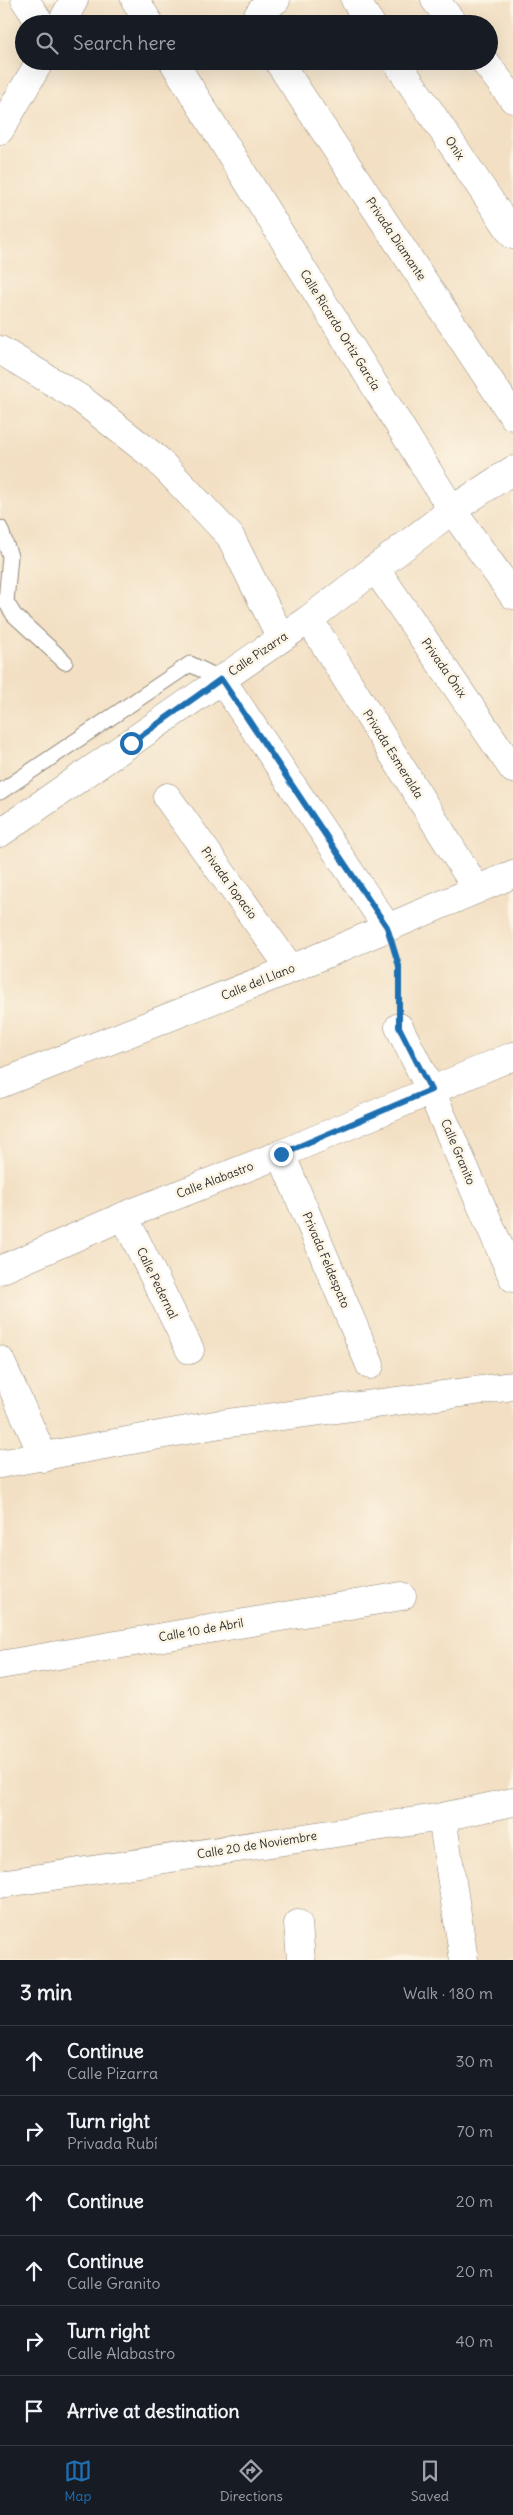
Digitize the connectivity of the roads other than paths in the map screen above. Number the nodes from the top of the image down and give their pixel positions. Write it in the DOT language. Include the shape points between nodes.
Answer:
graph roads {
  1 [pos="25,0"];
  2 [pos="74,0"];
  3 [pos="135,0"];
  4 [pos="276,0"];
  5 [pos="356,0"];
  6 [pos="435,0"];
  7 [pos="35,15"];
  8 [pos="66,15"];
  9 [pos="144,15"];
  10 [pos="258,15"];
  11 [pos="365,15"];
  12 [pos="447,15"];
  13 [pos="35,70"];
  14 [pos="179,70"];
  15 [pos="284,70"];
  16 [pos="402,70"];
  17 [pos="491,70"];
  18 [pos="513,99"];
  19 [pos="0,130"];
  20 [pos="513,235"];
  21 [pos="0,350"];
  22 [pos="513,416"];
  23 [pos="513,470"];
  24 [pos="452,510"];
  25 [pos="0,528"];
  26 [pos="375,568"];
  27 [pos="513,595"];
  28 [pos="310,619"];
  29 [pos="282,638"];
  30 [pos="65,662"];
  31 [pos="221,679"];
  32 [pos="513,768"];
  33 [pos="0,792"];
  34 [pos="167,797"];
  35 [pos="0,833"];
  36 [pos="513,874"];
  37 [pos="476,888"];
  38 [pos="387,927"];
  39 [pos="291,969"];
  40 [pos="399,1027"];
  41 [pos="513,1056"];
  42 [pos="0,1084"];
  43 [pos="431,1090"];
  44 [pos="281,1154"];
  45 [pos="124,1216"];
  46 [pos="0,1270"];
  47 [pos="513,1278"];
  48 [pos="190,1350"];
  49 [pos="0,1360"];
  50 [pos="370,1365"];
  51 [pos="513,1386"];
  52 [pos="44,1458"];
  53 [pos="0,1464"];
  54 [pos="402,1596"];
  55 [pos="0,1665"];
  56 [pos="513,1802"];
  57 [pos="442,1817"];
  58 [pos="0,1884"];
  59 [pos="298,1924"];
  60 [pos="301,1960"];
  61 [pos="464,1960"];
  1 -- 7 [label="street"];
  2 -- 8 [label="street"];
  3 -- 9 [label="street"];
  4 -- 10 [label="street"];
  5 -- 11 [label="street"];
  6 -- 12 [label="street"];
  13 -- 19 [label="street"];
  14 -- 24 [label="street, Calle Ricardo Ortiz García"];
  15 -- 22 [label="street, Privada Diamante"];
  16 -- 20 [label="street, Onix"];
  17 -- 18 [label="street"];
  21 -- 29 [label="street" via="81,399 157,459 230,536"];
  23 -- 24 [label="street, Calle Pizarra"];
  24 -- 26 [label="street, Calle Pizarra"];
  24 -- 27 [label="street, Calle Ricardo Ortiz García"];
  25 -- 30 [label="lane" via="10,556 6,602 14,615"];
  26 -- 28 [label="street, Calle Pizarra"];
  26 -- 32 [label="street, Privada Ónix"];
  28 -- 29 [label="street, Calle Pizarra"];
  28 -- 37 [label="street, Privada Esmeralda"];
  29 -- 31 [label="street, Calle Pizarra"];
  31 -- 33 [label="lane" via="190,664"];
  31 -- 35 [label="street, Calle Pizarra"];
  31 -- 38 [label="street"];
  34 -- 39 [label="street, Privada Topacio"];
  36 -- 37 [label="street, Calle del Llano"];
  37 -- 38 [label="street, Calle del Llano"];
  38 -- 39 [label="street, Calle del Llano"];
  39 -- 42 [label="street, Calle del Llano"];
  40 -- 43 [label="street, Calle Granito"];
  41 -- 43 [label="street, Calle Alabastro"];
  43 -- 44 [label="street, Calle Alabastro"];
  43 -- 47 [label="street, Calle Granito"];
  44 -- 45 [label="street, Calle Alabastro"];
  44 -- 50 [label="street, Privada Feldespato"];
  45 -- 46 [label="street, Calle Alabastro"];
  45 -- 48 [label="street, Calle Pedernal"];
  49 -- 52 [label="street"];
  51 -- 52 [label="street" via="220,1424"];
  52 -- 53 [label="street"];
  54 -- 55 [label="street, Calle 10 de Abril"];
  56 -- 57 [label="street, Calle 20 de Noviembre"];
  57 -- 58 [label="street, Calle 20 de Noviembre"];
  57 -- 61 [label="street"];
  59 -- 60 [label="street"];
}
